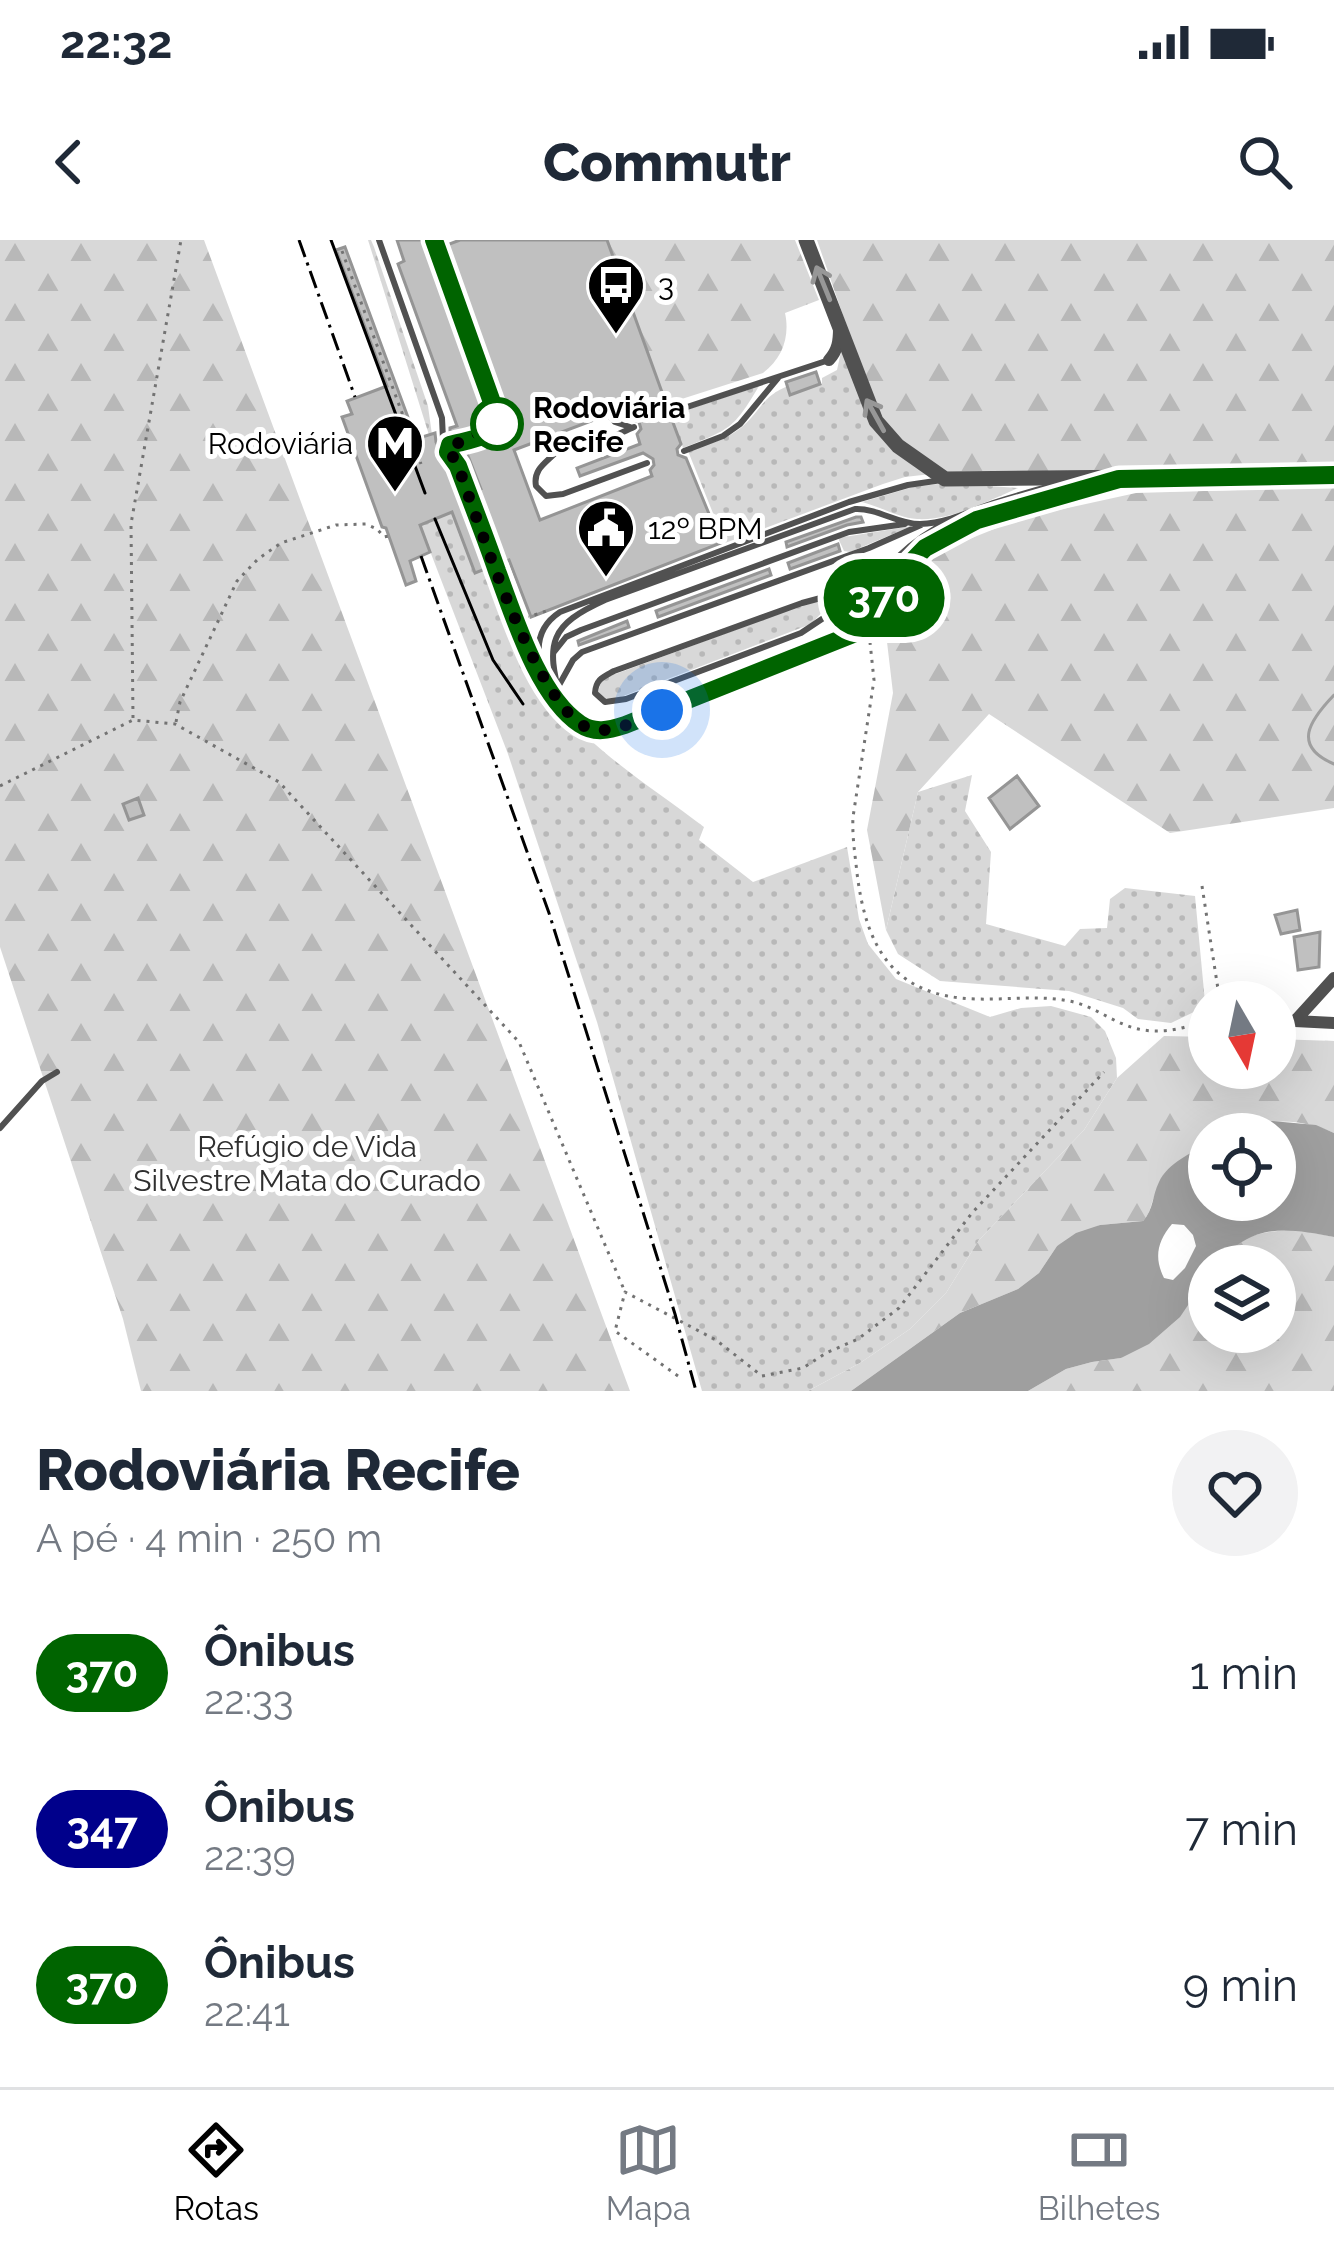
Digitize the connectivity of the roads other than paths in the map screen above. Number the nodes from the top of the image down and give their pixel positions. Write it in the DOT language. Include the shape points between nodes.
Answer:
graph roads {
  1 [pos="379,240"];
  2 [pos="806,240"];
  3 [pos="839,325"];
  4 [pos="829,360"];
  5 [pos="782,374"];
  6 [pos="669,413"];
  7 [pos="609,415"];
  8 [pos="560,433"];
  9 [pos="463,441"];
  10 [pos="563,443"];
  11 [pos="452,444"];
  12 [pos="684,451"];
  13 [pos="647,463"];
  14 [pos="1334,476"];
  15 [pos="945,479"];
  16 [pos="1119,479"];
  17 [pos="1073,480"];
  18 [pos="955,518"];
  19 [pos="914,524"];
  20 [pos="925,524"];
  21 [pos="880,577"];
  22 [pos="879,608"];
  23 [pos="862,611"];
  24 [pos="867,626"];
  25 [pos="553,655"];
  26 [pos="542,676"];
  27 [pos="557,687"];
  28 [pos="564,708"];
  29 [pos="1334,978"];
  30 [pos="1296,1020"];
  31 [pos="1296,1021"];
  32 [pos="1334,1023"];
  33 [pos="58,1072"];
  34 [pos="0,1128"];
  1 -- 11 [label="lane" via="443,439"];
  3 -- 2 [label="street, one-way"];
  3 -- 4 [label="street"];
  15 -- 3 [label="street, one-way" via="876,421"];
  4 -- 5 [label="lane"];
  5 -- 6 [label="lane"];
  5 -- 12 [label="lane" via="740,424"];
  7 -- 10 [label="lane" via="634,427 590,445"];
  8 -- 10 [label="lane"];
  9 -- 11 [label="lane"];
  10 -- 13 [label="lane" via="534,476 546,496"];
  11 -- 26 [label="lane" via="448,452"];
  14 -- 16 [label="street"];
  15 -- 17 [label="street"];
  15 -- 26 [label="lane" via="878,493 560,612 538,647"];
  16 -- 17 [label="street"];
  16 -- 22 [label="lane" via="943,536 909,563"];
  17 -- 18 [label="lane"];
  18 -- 20 [label="lane"];
  18 -- 21 [label="lane" via="930,530"];
  19 -- 20 [label="lane"];
  19 -- 25 [label="lane" via="848,532 581,630"];
  19 -- 25 [label="lane" via="869,509 846,512 581,611 560,629"];
  20 -- 27 [label="lane" via="582,652"];
  21 -- 23 [label="lane"];
  21 -- 23 [label="lane" via="614,671 595,692 615,703 801,633 843,605"];
  22 -- 23 [label="lane"];
  22 -- 24 [label="lane"];
  23 -- 24 [label="lane"];
  24 -- 28 [label="lane" via="607,730 583,726"];
  25 -- 27 [label="lane"];
  26 -- 28 [label="lane"];
  27 -- 28 [label="lane"];
  29 -- 30 [label="street"];
  31 -- 32 [label="street"];
  33 -- 34 [label="lane"];
}
